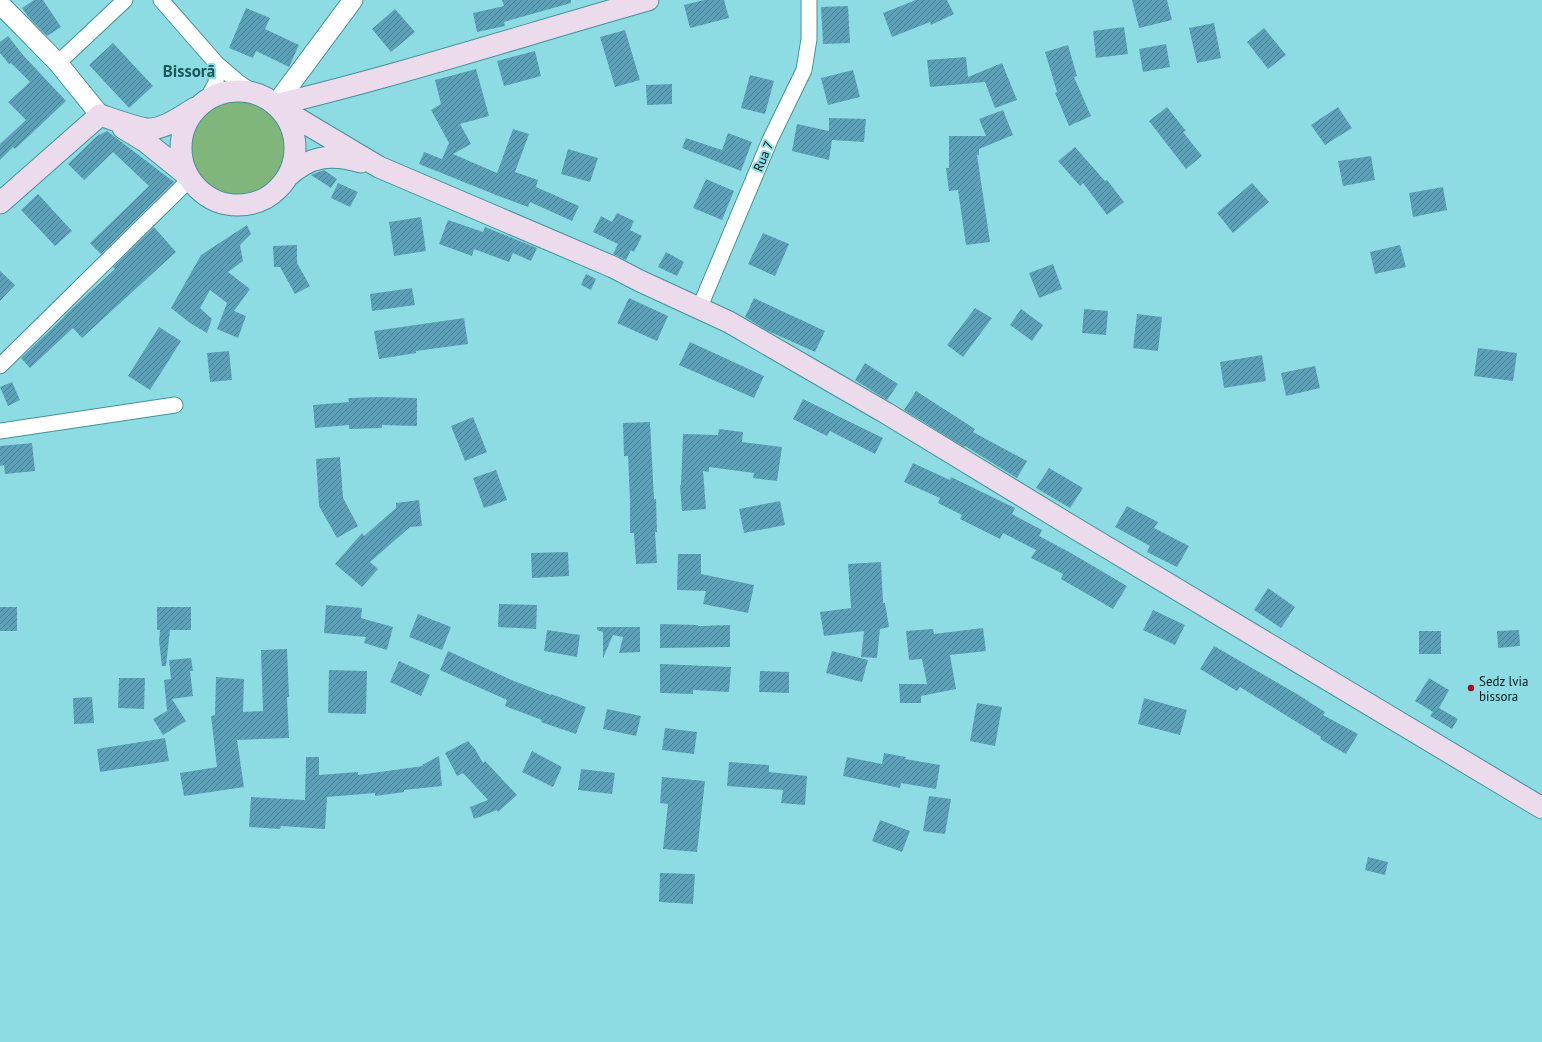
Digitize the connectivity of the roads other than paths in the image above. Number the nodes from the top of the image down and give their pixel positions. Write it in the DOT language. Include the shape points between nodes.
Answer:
graph roads {
  1 [pos="125,0"];
  2 [pos="161,0"];
  3 [pos="353,0"];
  4 [pos="648,0"];
  5 [pos="809,0"];
  6 [pos="0,4"];
  7 [pos="58,63"];
  8 [pos="218,64"];
  9 [pos="257,94"];
  10 [pos="203,103"];
  11 [pos="275,105"];
  12 [pos="100,115"];
  13 [pos="379,167"];
  14 [pos="189,177"];
  15 [pos="286,177"];
  16 [pos="0,203"];
  17 [pos="699,309"];
  18 [pos="0,366"];
  19 [pos="175,406"];
  20 [pos="0,431"];
  21 [pos="1542,808"];
  1 -- 7 [label="street"];
  2 -- 8 [label="street"];
  3 -- 11 [label="street"];
  4 -- 11 [label="main road" via="424,66"];
  5 -- 17 [label="street, Rua 7" via="809,39 804,70 770,140"];
  6 -- 7 [label="street"];
  7 -- 12 [label="street"];
  8 -- 9 [label="street" via="238,82"];
  8 -- 10 [label="street" via="216,83"];
  9 -- 10 [label="main road" via="230,92"];
  9 -- 11 [label="main road"];
  10 -- 12 [label="main road" via="170,124 158,128 146,129"];
  10 -- 14 [label="main road" via="189,119 181,141 181,155"];
  11 -- 13 [label="main road"];
  11 -- 15 [label="main road" via="284,115 294,137 292,167"];
  12 -- 14 [label="main road" via="146,142"];
  12 -- 16 [label="main road"];
  13 -- 15 [label="main road" via="328,157 304,164"];
  13 -- 17 [label="main road" via="613,267"];
  14 -- 15 [label="main road" via="198,190 212,199 237,205 262,200 274,192"];
  14 -- 18 [label="street"];
  17 -- 21 [label="main road" via="729,322 886,413"];
  19 -- 20 [label="street"];
}
